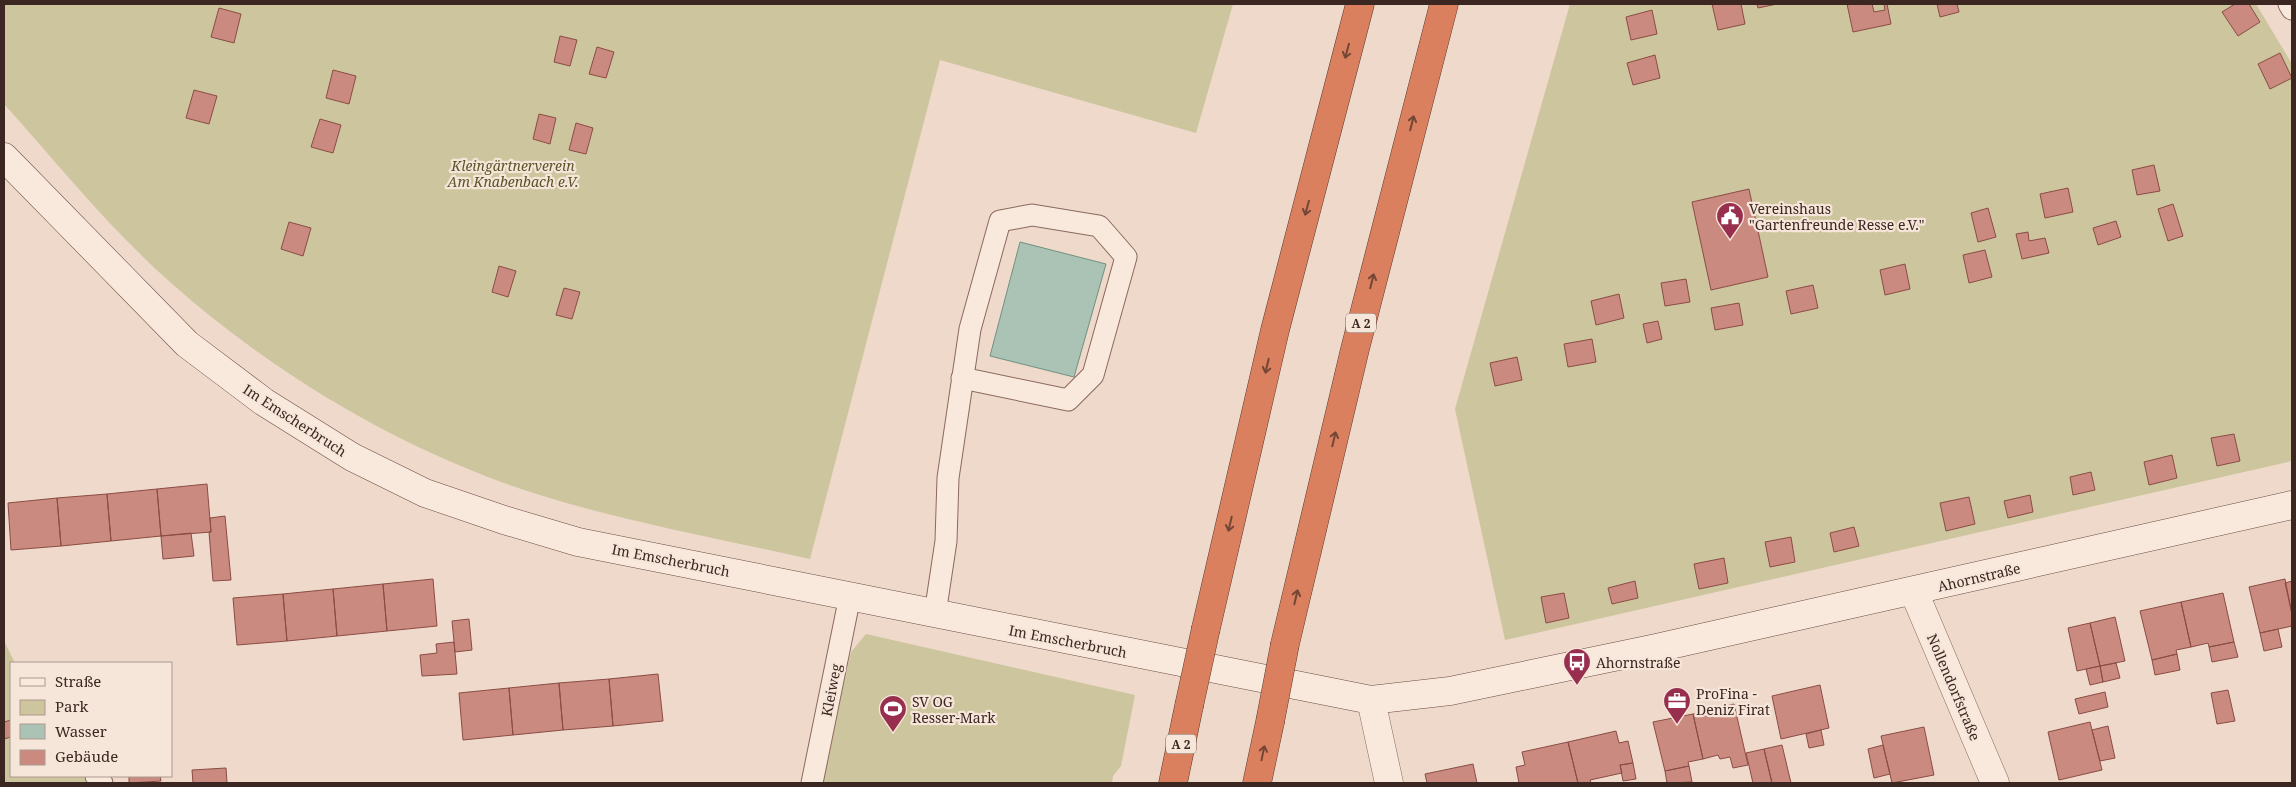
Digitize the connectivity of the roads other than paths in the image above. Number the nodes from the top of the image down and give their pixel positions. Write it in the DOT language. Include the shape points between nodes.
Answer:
graph roads {
  1 [pos="1360,4"];
  2 [pos="1444,4"];
  3 [pos="2289,4"];
  4 [pos="2292,9"];
  5 [pos="4,157"];
  6 [pos="962,378"];
  7 [pos="2292,505"];
  8 [pos="1914,592"];
  9 [pos="850,596"];
  10 [pos="935,614"];
  11 [pos="1371,700"];
  12 [pos="812,783"];
  13 [pos="1173,783"];
  14 [pos="1257,783"];
  15 [pos="1389,783"];
  16 [pos="1995,783"];
  1 -- 13 [label="highway, A 2, one-way, bridge" via="1275,330"];
  14 -- 2 [label="highway, A 2, one-way, bridge" via="1285,644 1355,349"];
  3 -- 4 [label="lane"];
  5 -- 9 [label="street, Im Emscherbruch" via="187,344 264,402 352,457 425,493 578,542"];
  6 -- 6 [label="lane" via="970,329 1000,221 1032,216 1099,226 1126,257 1094,375 1068,400"];
  6 -- 10 [label="lane" via="948,478 946,541"];
  7 -- 8 [label="street, Ahornstraße"];
  8 -- 11 [label="street, Ahornstraße" via="1450,691"];
  8 -- 16 [label="street, Nollendorfstraße"];
  9 -- 10 [label="street, Im Emscherbruch"];
  9 -- 12 [label="lane, Kleiweg"];
  10 -- 11 [label="street, Im Emscherbruch"];
  11 -- 15 [label="street"];
}
